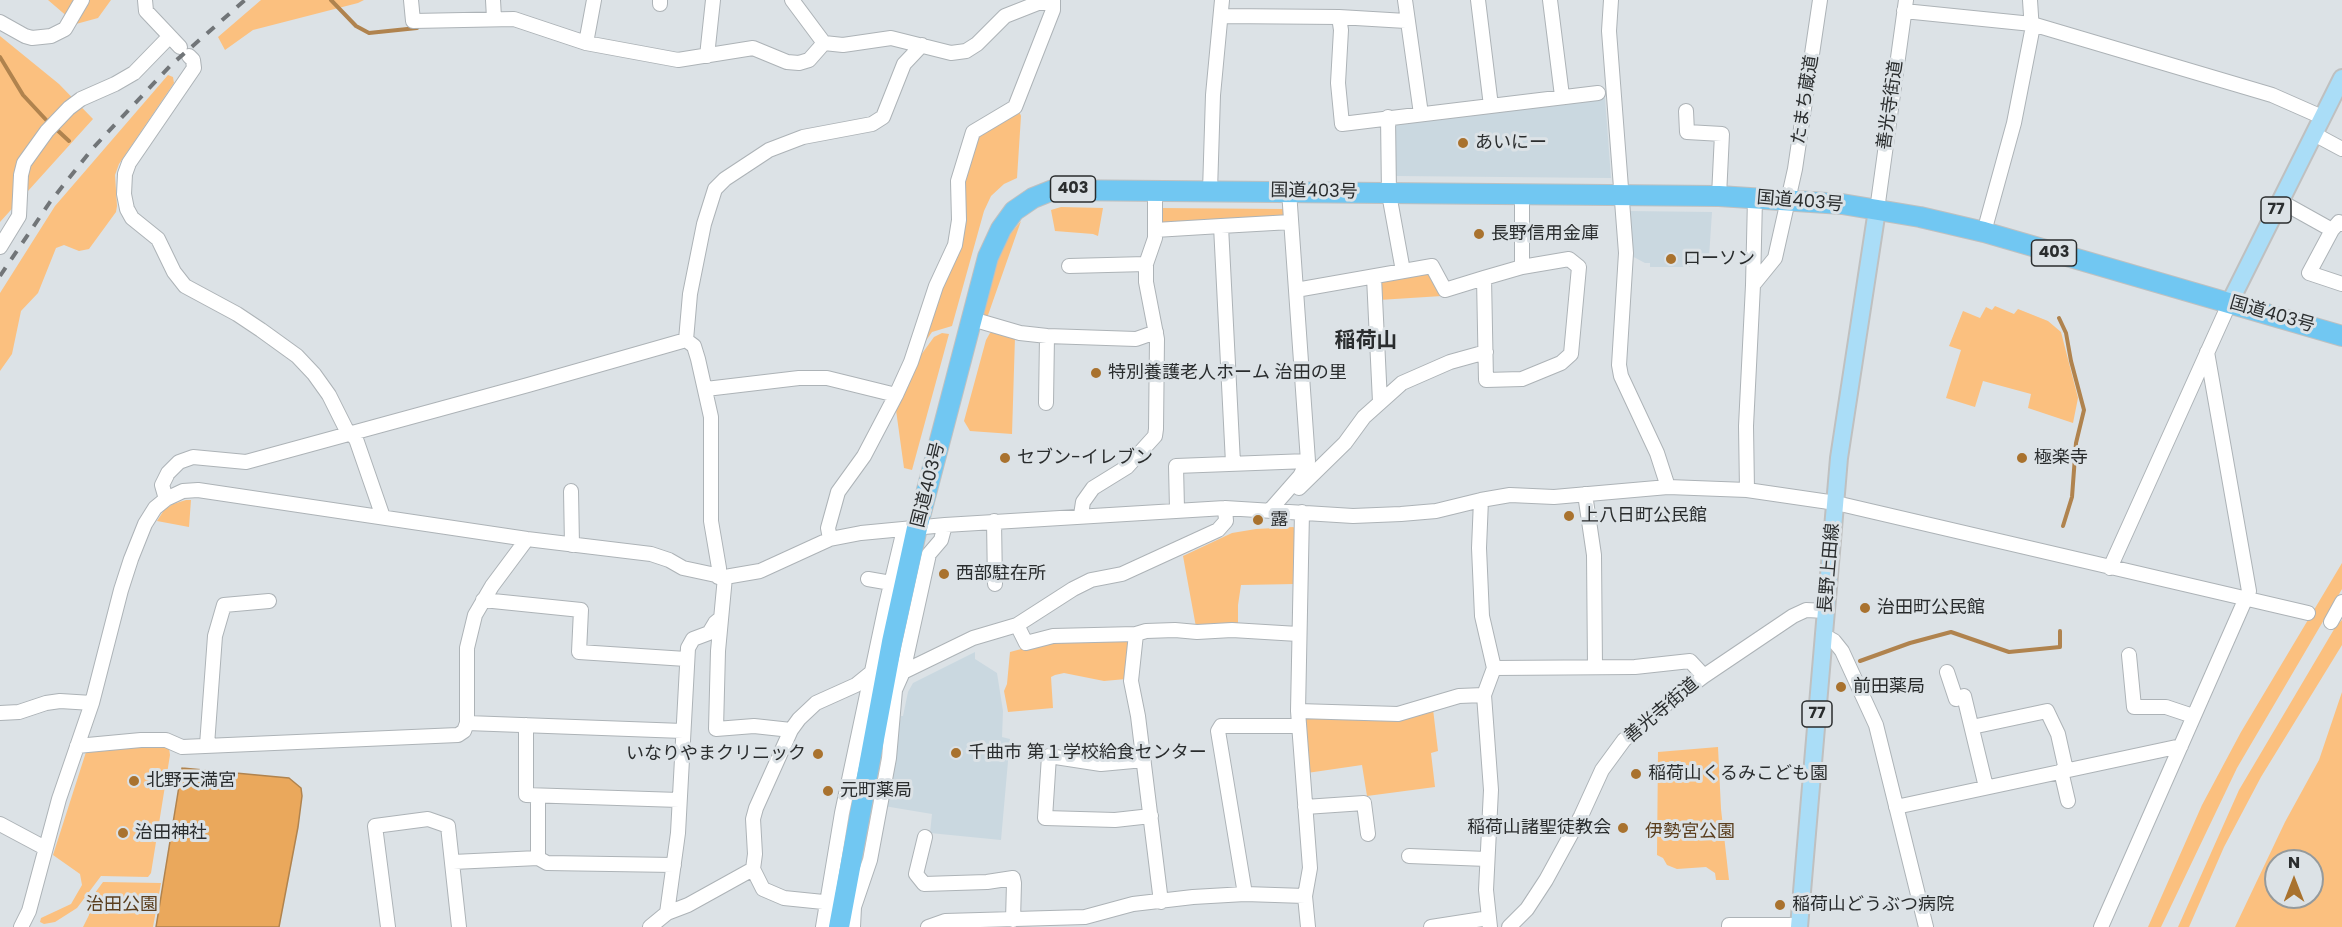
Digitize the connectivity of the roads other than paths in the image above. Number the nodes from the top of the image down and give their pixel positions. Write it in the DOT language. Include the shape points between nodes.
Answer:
graph roads {
  1 [pos="82,0"];
  2 [pos="145,0"];
  3 [pos="411,0"];
  4 [pos="493,0"];
  5 [pos="594,0"];
  6 [pos="713,0"];
  7 [pos="792,0"];
  8 [pos="1221,0"];
  9 [pos="1405,0"];
  10 [pos="1478,0"];
  11 [pos="1550,0"];
  12 [pos="1611,0"];
  13 [pos="1820,0"];
  14 [pos="2030,0"];
  15 [pos="1052,2"];
  16 [pos="1905,6"];
  17 [pos="1221,16"];
  18 [pos="1339,17"];
  19 [pos="494,18"];
  20 [pos="1406,21"];
  21 [pos="0,22"];
  22 [pos="2032,24"];
  23 [pos="169,37"];
  24 [pos="586,43"];
  25 [pos="824,43"];
  26 [pos="922,45"];
  27 [pos="707,56"];
  28 [pos="2342,78"];
  29 [pos="1598,93"];
  30 [pos="1562,96"];
  31 [pos="1491,106"];
  32 [pos="1686,111"];
  33 [pos="1421,114"];
  34 [pos="1388,117"];
  35 [pos="2322,117"];
  36 [pos="2314,134"];
  37 [pos="2342,149"];
  38 [pos="1155,190"];
  39 [pos="1210,191"];
  40 [pos="1289,191"];
  41 [pos="1389,194"];
  42 [pos="1522,194"];
  43 [pos="1622,195"];
  44 [pos="1719,196"];
  45 [pos="1755,198"];
  46 [pos="1788,199"];
  47 [pos="2280,201"];
  48 [pos="1877,210"];
  49 [pos="1291,222"];
  50 [pos="1221,226"];
  51 [pos="2337,227"];
  52 [pos="1155,230"];
  53 [pos="1984,232"];
  54 [pos="0,247"];
  55 [pos="1146,264"];
  56 [pos="1069,266"];
  57 [pos="1522,267"];
  58 [pos="1403,270"];
  59 [pos="1374,277"];
  60 [pos="1485,278"];
  61 [pos="2342,284"];
  62 [pos="1753,285"];
  63 [pos="1296,290"];
  64 [pos="2230,302"];
  65 [pos="972,319"];
  66 [pos="1156,332"];
  67 [pos="1047,336"];
  68 [pos="2342,336"];
  69 [pos="686,340"];
  70 [pos="1486,352"];
  71 [pos="2207,352"];
  72 [pos="706,389"];
  73 [pos="896,395"];
  74 [pos="1380,402"];
  75 [pos="1046,403"];
  76 [pos="351,432"];
  77 [pos="1308,461"];
  78 [pos="1233,463"];
  79 [pos="1668,487"];
  80 [pos="1747,490"];
  81 [pos="571,491"];
  82 [pos="1585,494"];
  83 [pos="166,499"];
  84 [pos="1481,500"];
  85 [pos="1836,502"];
  86 [pos="1225,508"];
  87 [pos="1177,509"];
  88 [pos="1276,510"];
  89 [pos="1302,512"];
  90 [pos="1081,515"];
  91 [pos="383,517"];
  92 [pos="994,522"];
  93 [pos="945,525"];
  94 [pos="910,533"];
  95 [pos="830,539"];
  96 [pos="527,540"];
  97 [pos="572,545"];
  98 [pos="2110,568"];
  99 [pos="722,577"];
  100 [pos="868,579"];
  101 [pos="891,583"];
  102 [pos="995,584"];
  103 [pos="2246,598"];
  104 [pos="483,600"];
  105 [pos="269,601"];
  106 [pos="2342,602"];
  107 [pos="1826,611"];
  108 [pos="2308,613"];
  109 [pos="721,618"];
  110 [pos="2331,622"];
  111 [pos="1017,625"];
  112 [pos="1136,634"];
  113 [pos="1298,634"];
  114 [pos="1823,635"];
  115 [pos="2129,655"];
  116 [pos="686,659"];
  117 [pos="1595,667"];
  118 [pos="1494,668"];
  119 [pos="887,672"];
  120 [pos="1947,672"];
  121 [pos="1704,676"];
  122 [pos="1484,695"];
  123 [pos="92,703"];
  124 [pos="1298,711"];
  125 [pos="0,713"];
  126 [pos="2193,717"];
  127 [pos="467,723"];
  128 [pos="526,725"];
  129 [pos="1299,726"];
  130 [pos="1972,727"];
  131 [pos="791,730"];
  132 [pos="683,731"];
  133 [pos="207,745"];
  134 [pos="77,746"];
  135 [pos="2181,746"];
  136 [pos="1144,760"];
  137 [pos="2064,770"];
  138 [pos="1986,787"];
  139 [pos="538,796"];
  140 [pos="680,800"];
  141 [pos="2068,801"];
  142 [pos="1305,807"];
  143 [pos="1896,807"];
  144 [pos="1151,816"];
  145 [pos="0,824"];
  146 [pos="1368,834"];
  147 [pos="925,837"];
  148 [pos="45,848"];
  149 [pos="1409,856"];
  150 [pos="538,858"];
  151 [pos="1487,860"];
  152 [pos="453,862"];
  153 [pos="674,865"];
  154 [pos="753,869"];
  155 [pos="1245,894"];
  156 [pos="1305,896"];
  157 [pos="1161,902"];
  158 [pos="842,905"];
  159 [pos="667,914"];
  160 [pos="1013,920"];
  161 [pos="1489,922"];
  162 [pos="1799,926"];
  163 [pos="21,927"];
  164 [pos="388,927"];
  165 [pos="459,927"];
  166 [pos="650,927"];
  167 [pos="824,927"];
  168 [pos="839,927"];
  169 [pos="853,927"];
  170 [pos="928,927"];
  171 [pos="1308,927"];
  172 [pos="1431,927"];
  173 [pos="1509,927"];
  174 [pos="1729,927"];
  175 [pos="1926,927"];
  176 [pos="2101,927"];
  1 -- 21 [label="street" via="65,29 51,36 32,38"];
  2 -- 23 [label="street" via="146,11"];
  3 -- 19 [label="street" via="413,21"];
  4 -- 19 [label="street"];
  5 -- 24 [label="street"];
  6 -- 27 [label="street"];
  7 -- 25 [label="street"];
  8 -- 17 [label="street"];
  9 -- 20 [label="street"];
  10 -- 31 [label="street"];
  11 -- 30 [label="street"];
  12 -- 43 [label="street" via="1609,31"];
  13 -- 46 [label="street, たまち蔵道"];
  14 -- 22 [label="street"];
  15 -- 26 [label="street" via="1038,3 1005,16 966,51 951,53"];
  15 -- 73 [label="street" via="1053,10 1015,107 974,132 958,181 955,245"];
  16 -- 22 [label="street"];
  16 -- 48 [label="street, 善光寺街道"];
  17 -- 18 [label="street"];
  17 -- 39 [label="street" via="1213,95"];
  18 -- 20 [label="street"];
  18 -- 34 [label="street" via="1342,124"];
  19 -- 24 [label="street" via="514,19"];
  20 -- 33 [label="street"];
  22 -- 35 [label="street" via="2272,95"];
  22 -- 53 [label="street" via="2014,123"];
  23 -- 54 [label="street" via="134,73 81,99 47,131 24,163 20,216"];
  23 -- 76 [label="street" via="193,60 194,68 129,163 124,174 127,209 158,239 184,286 237,314 297,356 329,395"];
  24 -- 27 [label="street" via="678,60"];
  25 -- 26 [label="street" via="843,45 891,38"];
  25 -- 27 [label="street" via="809,60 799,63 753,48"];
  26 -- 69 [label="street" via="904,64 883,117 872,124 803,137 769,150 715,189 690,294"];
  28 -- 35 [label="main road, 77"];
  29 -- 30 [label="street"];
  30 -- 31 [label="street"];
  31 -- 33 [label="street"];
  32 -- 44 [label="street" via="1687,132 1722,134"];
  33 -- 34 [label="street"];
  34 -- 41 [label="street"];
  35 -- 36 [label="main road, 77"];
  36 -- 37 [label="street"];
  36 -- 47 [label="main road, 77"];
  38 -- 39 [label="highway, 国道403号 / 403"];
  38 -- 52 [label="street"];
  38 -- 65 [label="highway, 国道403号 / 403" via="1053,190 1014,211 988,257"];
  39 -- 40 [label="highway, 国道403号 / 403"];
  40 -- 41 [label="highway, 国道403号 / 403"];
  40 -- 49 [label="street"];
  41 -- 42 [label="highway, 国道403号 / 403"];
  41 -- 58 [label="street"];
  42 -- 43 [label="highway, 国道403号 / 403"];
  42 -- 57 [label="street"];
  43 -- 44 [label="highway, 国道403号 / 403"];
  43 -- 79 [label="street" via="1626,253 1619,365"];
  44 -- 45 [label="highway, 国道403号 / 403"];
  45 -- 46 [label="highway, 国道403号 / 403"];
  45 -- 62 [label="street"];
  46 -- 48 [label="highway, 国道403号 / 403"];
  46 -- 62 [label="street, たまち蔵道" via="1775,258"];
  47 -- 51 [label="street"];
  47 -- 64 [label="main road, 77"];
  48 -- 53 [label="highway, 国道403号 / 403"];
  48 -- 85 [label="main road, 長野上田線 / 77"];
  49 -- 50 [label="street"];
  49 -- 63 [label="street"];
  50 -- 52 [label="street"];
  50 -- 78 [label="street"];
  51 -- 61 [label="street" via="2309,273"];
  52 -- 55 [label="street"];
  53 -- 64 [label="highway, 国道403号 / 403"];
  55 -- 56 [label="street"];
  55 -- 66 [label="street"];
  57 -- 60 [label="street"];
  57 -- 70 [label="street" via="1569,259 1579,267 1571,354 1561,363 1522,379 1486,380"];
  58 -- 59 [label="street"];
  58 -- 60 [label="street" via="1432,266 1445,290"];
  59 -- 63 [label="street"];
  59 -- 74 [label="street"];
  60 -- 70 [label="street"];
  62 -- 80 [label="street"];
  63 -- 77 [label="street"];
  64 -- 68 [label="highway, 国道403号 / 403"];
  64 -- 71 [label="street"];
  65 -- 67 [label="street" via="1020,333"];
  65 -- 94 [label="highway, 国道403号 / 403"];
  66 -- 67 [label="street" via="1136,339"];
  66 -- 90 [label="street" via="1155,436 1126,467 1094,488 1083,502"];
  67 -- 75 [label="street"];
  69 -- 72 [label="street" via="694,346"];
  69 -- 76 [label="street"];
  70 -- 74 [label="street" via="1450,362 1402,383"];
  71 -- 98 [label="street"];
  71 -- 103 [label="street" via="2250,591"];
  72 -- 73 [label="street" via="827,378"];
  72 -- 99 [label="street" via="711,425 711,521"];
  73 -- 95 [label="street" via="864,456 838,492 828,528"];
  74 -- 88 [label="street" via="1345,443"];
  76 -- 83 [label="street" via="246,462 193,457 179,462 162,485"];
  76 -- 91 [label="street"];
  77 -- 78 [label="street"];
  77 -- 88 [label="street"];
  78 -- 87 [label="street" via="1176,466"];
  79 -- 80 [label="street"];
  79 -- 82 [label="street"];
  80 -- 85 [label="street"];
  81 -- 97 [label="street"];
  82 -- 84 [label="street" via="1510,495"];
  82 -- 117 [label="street" via="1593,555"];
  83 -- 91 [label="street" via="183,491 198,490"];
  83 -- 123 [label="street" via="145,524 131,559"];
  84 -- 89 [label="street" via="1436,511 1401,514"];
  84 -- 118 [label="street" via="1482,616"];
  85 -- 98 [label="street"];
  85 -- 107 [label="main road, 長野上田線 / 77"];
  86 -- 87 [label="street"];
  86 -- 88 [label="street"];
  86 -- 111 [label="street" via="1226,521 1218,530 1122,574 1091,580"];
  87 -- 90 [label="street"];
  88 -- 89 [label="street"];
  89 -- 113 [label="street"];
  90 -- 92 [label="street"];
  91 -- 96 [label="street"];
  92 -- 93 [label="street"];
  92 -- 102 [label="street"];
  93 -- 94 [label="street"];
  93 -- 119 [label="street" via="941,540 929,554"];
  94 -- 95 [label="street" via="861,532"];
  94 -- 101 [label="street"];
  94 -- 119 [label="highway, 国道403号 / 403"];
  95 -- 99 [label="street" via="760,571"];
  96 -- 97 [label="street"];
  96 -- 104 [label="street"];
  97 -- 99 [label="street" via="651,554 683,568"];
  98 -- 103 [label="street"];
  99 -- 109 [label="street"];
  100 -- 101 [label="street"];
  101 -- 119 [label="street"];
  103 -- 108 [label="street"];
  103 -- 126 [label="street"];
  104 -- 116 [label="street" via="581,609 579,652"];
  104 -- 127 [label="street" via="466,648"];
  105 -- 133 [label="street" via="224,605 215,636"];
  106 -- 110 [label="street"];
  107 -- 114 [label="main road, 長野上田線 / 77"];
  107 -- 121 [label="street, 善光寺街道" via="1797,614"];
  109 -- 116 [label="street" via="709,633 693,639"];
  109 -- 131 [label="street" via="717,729 754,726"];
  111 -- 112 [label="street" via="1026,643 1053,636"];
  111 -- 119 [label="street"];
  112 -- 113 [label="street" via="1175,630"];
  112 -- 136 [label="street" via="1131,681"];
  113 -- 124 [label="street"];
  114 -- 143 [label="street" via="1839,646 1876,725"];
  114 -- 162 [label="main road, 長野上田線 / 77"];
  115 -- 126 [label="street" via="2134,707 2166,707"];
  116 -- 132 [label="street"];
  117 -- 118 [label="street"];
  117 -- 121 [label="street" via="1690,661"];
  118 -- 122 [label="street"];
  119 -- 131 [label="street" via="816,704"];
  119 -- 158 [label="highway, 国道403号 / 403"];
  120 -- 130 [label="street" via="1956,699 1964,696"];
  121 -- 173 [label="street, 善光寺街道" via="1624,740 1602,770 1546,880 1527,909"];
  122 -- 124 [label="street" via="1459,696 1398,714"];
  122 -- 151 [label="street" via="1491,790"];
  123 -- 125 [label="street" via="60,701"];
  123 -- 134 [label="street"];
  124 -- 129 [label="street"];
  126 -- 135 [label="street"];
  127 -- 128 [label="street"];
  127 -- 133 [label="street" via="458,735 444,737"];
  128 -- 132 [label="street"];
  128 -- 139 [label="street" via="526,795"];
  129 -- 142 [label="street"];
  129 -- 155 [label="street" via="1221,726 1218,730"];
  130 -- 137 [label="street" via="2047,711 2058,734"];
  130 -- 138 [label="street"];
  131 -- 154 [label="street" via="756,808"];
  132 -- 140 [label="street"];
  133 -- 134 [label="street" via="182,747 166,740 141,740"];
  134 -- 148 [label="street"];
  135 -- 137 [label="street"];
  135 -- 176 [label="street"];
  136 -- 144 [label="street"];
  136 -- 144 [label="street" via="1101,764 1049,756 1045,818 1115,820"];
  137 -- 138 [label="street"];
  137 -- 141 [label="street"];
  138 -- 143 [label="street"];
  139 -- 140 [label="street"];
  139 -- 150 [label="street"];
  140 -- 153 [label="street"];
  142 -- 146 [label="street" via="1364,803"];
  142 -- 156 [label="street" via="1310,868"];
  143 -- 175 [label="street"];
  144 -- 157 [label="street"];
  145 -- 148 [label="street"];
  147 -- 160 [label="street" via="916,874 924,884 1012,878"];
  148 -- 163 [label="street" via="29,911"];
  149 -- 151 [label="street"];
  150 -- 152 [label="street"];
  150 -- 153 [label="street" via="547,863"];
  151 -- 161 [label="street"];
  152 -- 164 [label="street" via="448,826 428,819 375,826"];
  152 -- 165 [label="street"];
  153 -- 159 [label="street"];
  154 -- 158 [label="street" via="763,889 783,898"];
  154 -- 159 [label="street"];
  155 -- 156 [label="street"];
  155 -- 157 [label="street"];
  156 -- 171 [label="street"];
  157 -- 160 [label="street" via="1133,904 1085,917"];
  158 -- 167 [label="street"];
  158 -- 168 [label="highway, 国道403号 / 403"];
  158 -- 169 [label="street"];
  159 -- 166 [label="street"];
  160 -- 170 [label="street" via="945,921"];
  161 -- 172 [label="street"];
  162 -- 174 [label="street"];
}
